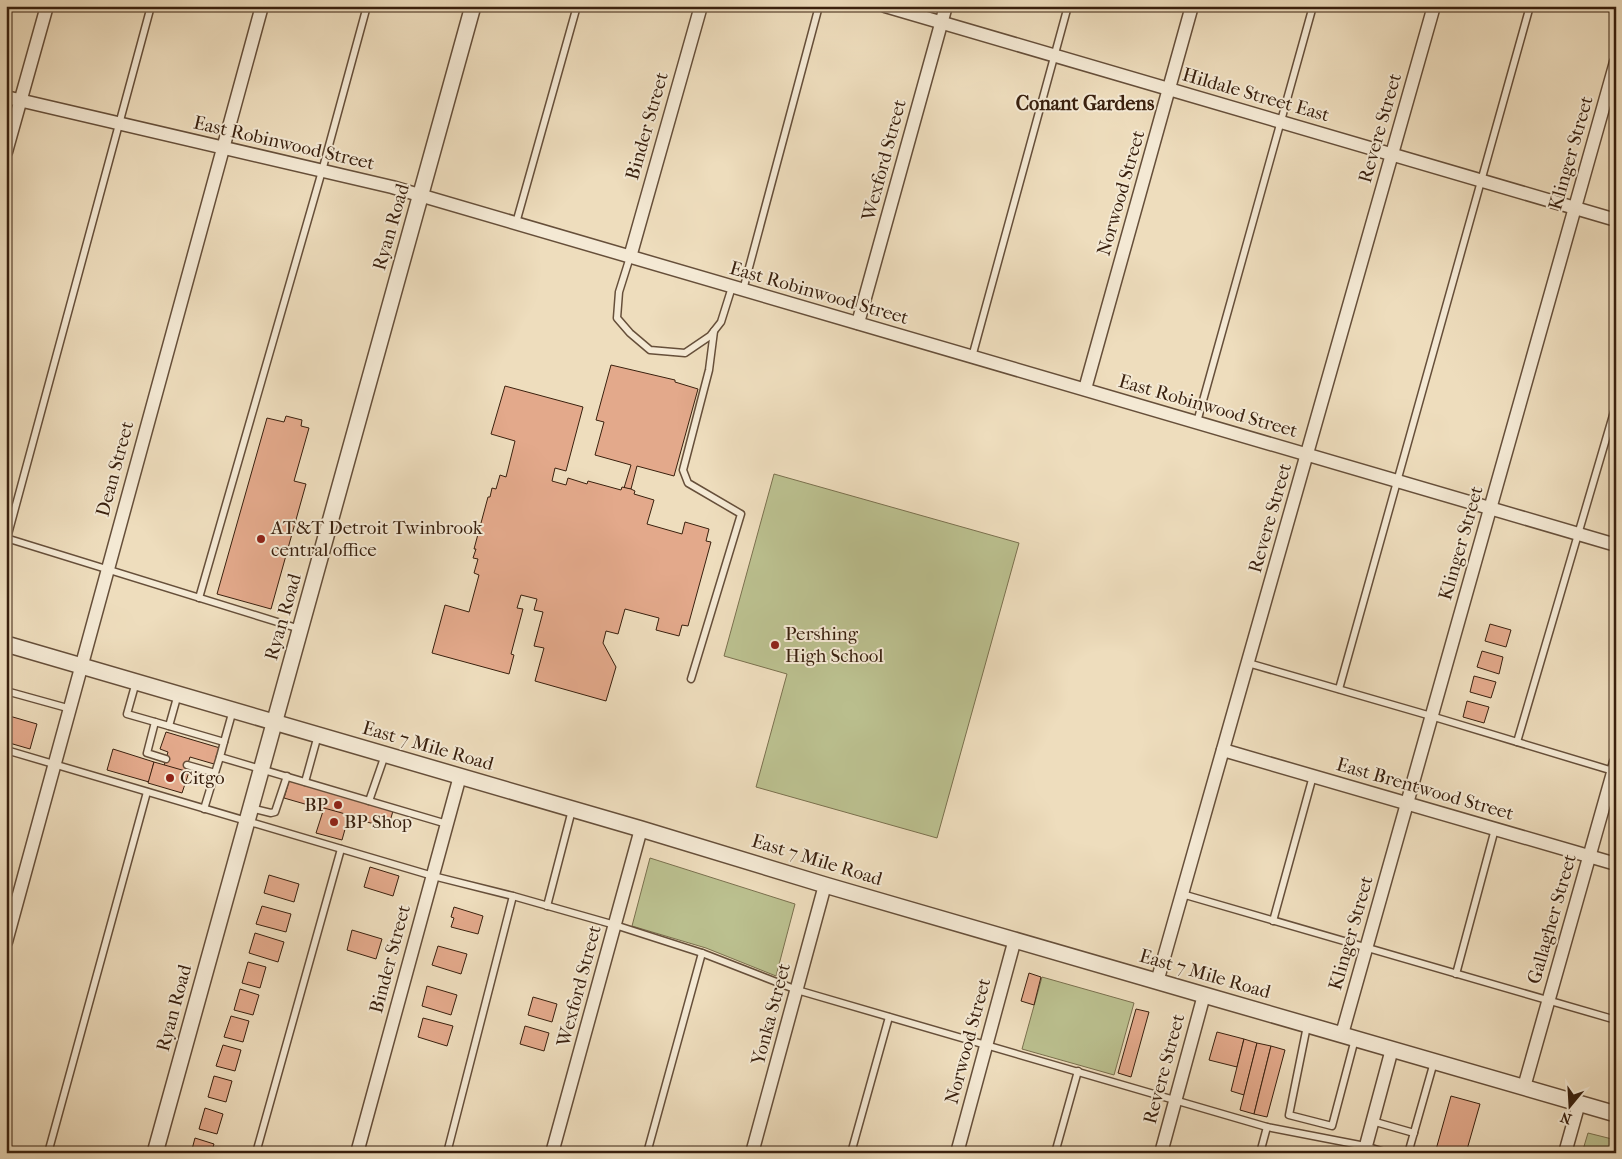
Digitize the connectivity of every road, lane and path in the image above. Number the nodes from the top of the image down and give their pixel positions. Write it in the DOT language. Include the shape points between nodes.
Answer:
graph roads {
  1 [pos="47,6"];
  2 [pos="151,6"];
  3 [pos="262,6"];
  4 [pos="367,6"];
  5 [pos="473,6"];
  6 [pos="577,6"];
  7 [pos="701,6"];
  8 [pos="819,6"];
  9 [pos="885,6"];
  10 [pos="946,6"];
  11 [pos="1068,6"];
  12 [pos="1192,6"];
  13 [pos="1313,6"];
  14 [pos="1434,6"];
  15 [pos="1530,6"];
  16 [pos="941,22"];
  17 [pos="1054,56"];
  18 [pos="1616,62"];
  19 [pos="1169,89"];
  20 [pos="6,97"];
  21 [pos="21,100"];
  22 [pos="1280,122"];
  23 [pos="119,124"];
  24 [pos="223,148"];
  25 [pos="6,152"];
  26 [pos="1392,155"];
  27 [pos="322,171"];
  28 [pos="1481,181"];
  29 [pos="421,196"];
  30 [pos="1575,208"];
  31 [pos="1616,220"];
  32 [pos="516,223"];
  33 [pos="630,257"];
  34 [pos="737,289"];
  35 [pos="858,323"];
  36 [pos="714,331"];
  37 [pos="972,356"];
  38 [pos="1085,389"];
  39 [pos="1616,405"];
  40 [pos="1197,422"];
  41 [pos="1307,454"];
  42 [pos="1397,481"];
  43 [pos="1490,508"];
  44 [pos="1578,534"];
  45 [pos="7,538"];
  46 [pos="1616,544"];
  47 [pos="107,570"];
  48 [pos="200,598"];
  49 [pos="300,629"];
  50 [pos="6,644"];
  51 [pos="1248,663"];
  52 [pos="81,666"];
  53 [pos="691,679"];
  54 [pos="136,682"];
  55 [pos="1339,690"];
  56 [pos="6,691"];
  57 [pos="178,694"];
  58 [pos="70,709"];
  59 [pos="234,710"];
  60 [pos="1431,716"];
  61 [pos="155,722"];
  62 [pos="274,722"];
  63 [pos="169,726"];
  64 [pos="318,735"];
  65 [pos="224,742"];
  66 [pos="1517,742"];
  67 [pos="6,750"];
  68 [pos="1223,750"];
  69 [pos="385,754"];
  70 [pos="220,757"];
  71 [pos="166,759"];
  72 [pos="199,760"];
  73 [pos="55,765"];
  74 [pos="187,765"];
  75 [pos="1614,766"];
  76 [pos="197,768"];
  77 [pos="261,769"];
  78 [pos="215,773"];
  79 [pos="287,776"];
  80 [pos="460,776"];
  81 [pos="1313,776"];
  82 [pos="305,782"];
  83 [pos="147,792"];
  84 [pos="370,801"];
  85 [pos="1406,803"];
  86 [pos="204,809"];
  87 [pos="572,809"];
  88 [pos="249,815"];
  89 [pos="447,824"];
  90 [pos="641,829"];
  91 [pos="1495,829"];
  92 [pos="341,849"];
  93 [pos="1589,856"];
  94 [pos="1616,864"];
  95 [pos="433,876"];
  96 [pos="825,885"];
  97 [pos="1182,894"];
  98 [pos="513,896"];
  99 [pos="547,906"];
  100 [pos="1272,921"];
  101 [pos="615,925"];
  102 [pos="1015,939"];
  103 [pos="6,942"];
  104 [pos="1366,948"];
  105 [pos="702,953"];
  106 [pos="1456,974"];
  107 [pos="1157,982"];
  108 [pos="796,990"];
  109 [pos="1204,995"];
  110 [pos="1548,1000"];
  111 [pos="888,1017"];
  112 [pos="1616,1020"];
  113 [pos="1308,1024"];
  114 [pos="1349,1036"];
  115 [pos="986,1045"];
  116 [pos="1392,1049"];
  117 [pos="1434,1061"];
  118 [pos="1078,1072"];
  119 [pos="1524,1087"];
  120 [pos="1175,1100"];
  121 [pos="1579,1103"];
  122 [pos="1616,1114"];
  123 [pos="1372,1121"];
  124 [pos="1267,1127"];
  125 [pos="1414,1133"];
  126 [pos="1364,1150"];
  127 [pos="1409,1150"];
  128 [pos="48,1153"];
  129 [pos="155,1153"];
  130 [pos="256,1153"];
  131 [pos="357,1153"];
  132 [pos="447,1153"];
  133 [pos="552,1153"];
  134 [pos="647,1153"];
  135 [pos="752,1153"];
  136 [pos="851,1153"];
  137 [pos="957,1153"];
  138 [pos="1055,1153"];
  139 [pos="1161,1153"];
  140 [pos="1260,1153"];
  141 [pos="1388,1153"];
  142 [pos="1565,1153"];
  1 -- 21 [label="street"];
  2 -- 23 [label="lane"];
  3 -- 24 [label="street, Dean Street"];
  4 -- 27 [label="lane"];
  5 -- 29 [label="street, Ryan Road"];
  6 -- 32 [label="lane"];
  7 -- 33 [label="street, Binder Street"];
  8 -- 34 [label="lane"];
  9 -- 16 [label="street, Hildale Street East"];
  10 -- 16 [label="street, Wexford Street"];
  11 -- 17 [label="lane"];
  12 -- 19 [label="street, Norwood Street"];
  13 -- 22 [label="lane"];
  14 -- 26 [label="street, Revere Street"];
  15 -- 28 [label="lane"];
  16 -- 17 [label="street, Hildale Street East"];
  16 -- 35 [label="street, Wexford Street"];
  17 -- 19 [label="street, Hildale Street East"];
  17 -- 37 [label="lane"];
  18 -- 30 [label="street, Klinger Street"];
  19 -- 22 [label="street, Hildale Street East"];
  19 -- 38 [label="street, Norwood Street"];
  20 -- 21 [label="street, East Robinwood Street"];
  21 -- 23 [label="street, East Robinwood Street"];
  21 -- 25 [label="street"];
  22 -- 26 [label="street, Hildale Street East"];
  22 -- 40 [label="lane"];
  23 -- 24 [label="street, East Robinwood Street"];
  23 -- 45 [label="lane"];
  24 -- 27 [label="street, East Robinwood Street"];
  24 -- 47 [label="street, Dean Street"];
  26 -- 28 [label="street, Hildale Street East"];
  26 -- 41 [label="street, Revere Street"];
  27 -- 29 [label="street, East Robinwood Street"];
  27 -- 48 [label="lane"];
  28 -- 30 [label="street, Hildale Street East"];
  28 -- 42 [label="lane"];
  29 -- 32 [label="street, East Robinwood Street"];
  29 -- 49 [label="street, Ryan Road"];
  30 -- 31 [label="street, Hildale Street East"];
  30 -- 43 [label="street, Klinger Street"];
  32 -- 33 [label="street, East Robinwood Street"];
  33 -- 34 [label="street, East Robinwood Street"];
  33 -- 36 [label="lane" via="619,292 616,318 630,333 650,350 685,353"];
  34 -- 35 [label="street, East Robinwood Street"];
  34 -- 36 [label="lane"];
  35 -- 37 [label="street, East Robinwood Street"];
  36 -- 53 [label="lane" via="709,370 683,470 688,483 741,514"];
  37 -- 38 [label="street, East Robinwood Street"];
  38 -- 40 [label="street, East Robinwood Street"];
  39 -- 44 [label="lane"];
  40 -- 41 [label="street, East Robinwood Street"];
  41 -- 42 [label="street, East Robinwood Street"];
  41 -- 51 [label="street, Revere Street"];
  42 -- 43 [label="street, East Robinwood Street"];
  42 -- 55 [label="lane"];
  43 -- 44 [label="street, East Robinwood Street"];
  43 -- 60 [label="street, Klinger Street"];
  44 -- 46 [label="street, East Robinwood Street"];
  44 -- 66 [label="lane"];
  45 -- 47 [label="lane"];
  47 -- 48 [label="lane"];
  47 -- 52 [label="street, Dean Street"];
  48 -- 49 [label="lane"];
  49 -- 62 [label="street, Ryan Road"];
  50 -- 52 [label="street, East 7 Mile Road"];
  51 -- 55 [label="lane"];
  51 -- 68 [label="street, Revere Street"];
  52 -- 54 [label="street, East 7 Mile Road"];
  52 -- 58 [label="street, Dean Street"];
  54 -- 57 [label="street, East 7 Mile Road"];
  54 -- 61 [label="lane" via="127,714"];
  55 -- 60 [label="lane"];
  56 -- 58 [label="lane"];
  57 -- 59 [label="street, East 7 Mile Road"];
  57 -- 63 [label="lane"];
  58 -- 73 [label="street, Dean Street"];
  59 -- 62 [label="street, East 7 Mile Road"];
  59 -- 65 [label="lane"];
  60 -- 66 [label="lane"];
  60 -- 85 [label="street, Klinger Street"];
  61 -- 63 [label="lane"];
  61 -- 71 [label="lane" via="147,753"];
  62 -- 64 [label="street, East 7 Mile Road"];
  62 -- 77 [label="street, Ryan Road"];
  63 -- 65 [label="lane" via="183,734"];
  64 -- 69 [label="street, East 7 Mile Road"];
  64 -- 82 [label="lane"];
  65 -- 70 [label="lane"];
  66 -- 75 [label="lane"];
  67 -- 73 [label="lane"];
  68 -- 81 [label="street, East Brentwood Street"];
  68 -- 97 [label="street, Revere Street"];
  69 -- 80 [label="street, East 7 Mile Road"];
  69 -- 84 [label="lane"];
  70 -- 77 [label="lane"];
  70 -- 78 [label="lane"];
  72 -- 76 [label="lane"];
  73 -- 83 [label="lane"];
  73 -- 103 [label="street, Dean Street"];
  74 -- 76 [label="lane"];
  75 -- 93 [label="street, Gallagher Street"];
  76 -- 78 [label="lane"];
  77 -- 79 [label="lane"];
  77 -- 88 [label="street, Ryan Road"];
  78 -- 86 [label="lane"];
  79 -- 82 [label="lane"];
  79 -- 88 [label="lane" via="275,812"];
  80 -- 87 [label="street, East 7 Mile Road"];
  80 -- 89 [label="street, Binder Street"];
  81 -- 85 [label="street, East Brentwood Street"];
  81 -- 100 [label="lane"];
  82 -- 84 [label="lane"];
  83 -- 86 [label="lane"];
  83 -- 128 [label="lane"];
  84 -- 89 [label="lane"];
  85 -- 91 [label="street, East Brentwood Street"];
  85 -- 104 [label="street, Klinger Street"];
  86 -- 88 [label="lane"];
  87 -- 90 [label="street, East 7 Mile Road"];
  87 -- 99 [label="lane"];
  88 -- 92 [label="lane"];
  88 -- 129 [label="street, Ryan Road"];
  89 -- 95 [label="street, Binder Street"];
  90 -- 96 [label="street, East 7 Mile Road"];
  90 -- 101 [label="street, Wexford Street"];
  91 -- 93 [label="street, East Brentwood Street"];
  91 -- 106 [label="lane"];
  92 -- 95 [label="lane"];
  92 -- 130 [label="lane"];
  93 -- 94 [label="street, East Brentwood Street"];
  93 -- 110 [label="street, Gallagher Street"];
  95 -- 98 [label="lane"];
  95 -- 131 [label="street, Binder Street"];
  96 -- 102 [label="street, East 7 Mile Road"];
  96 -- 108 [label="street, Yonka Street"];
  97 -- 100 [label="lane"];
  97 -- 107 [label="street, Revere Street"];
  98 -- 99 [label="lane"];
  98 -- 132 [label="lane"];
  99 -- 101 [label="lane"];
  100 -- 104 [label="lane"];
  101 -- 105 [label="lane"];
  101 -- 133 [label="street, Wexford Street"];
  102 -- 107 [label="street, East 7 Mile Road"];
  102 -- 115 [label="street, Norwood Street"];
  104 -- 106 [label="lane"];
  104 -- 114 [label="street, Klinger Street"];
  105 -- 108 [label="lane"];
  105 -- 134 [label="lane"];
  106 -- 110 [label="lane"];
  107 -- 109 [label="street, East 7 Mile Road"];
  108 -- 111 [label="lane"];
  108 -- 135 [label="street, Yonka Street"];
  109 -- 113 [label="street, East 7 Mile Road"];
  109 -- 120 [label="street, Revere Street"];
  110 -- 112 [label="lane"];
  110 -- 119 [label="street, Gallagher Street"];
  111 -- 115 [label="lane"];
  111 -- 136 [label="lane"];
  113 -- 114 [label="street, East 7 Mile Road"];
  113 -- 114 [label="lane" via="1289,1115 1332,1126"];
  114 -- 116 [label="street, East 7 Mile Road"];
  115 -- 118 [label="lane"];
  115 -- 137 [label="street, Norwood Street"];
  116 -- 117 [label="street, East 7 Mile Road"];
  116 -- 123 [label="street"];
  117 -- 119 [label="street, East 7 Mile Road"];
  117 -- 125 [label="lane"];
  118 -- 120 [label="lane"];
  118 -- 138 [label="lane"];
  119 -- 121 [label="street, East 7 Mile Road"];
  120 -- 124 [label="lane"];
  120 -- 139 [label="street, Revere Street"];
  121 -- 122 [label="street, East 7 Mile Road"];
  121 -- 142 [label="street"];
  123 -- 125 [label="lane"];
  123 -- 126 [label="street"];
  124 -- 126 [label="lane"];
  124 -- 140 [label="lane"];
  125 -- 127 [label="lane"];
  126 -- 141 [label="lane"];
}
